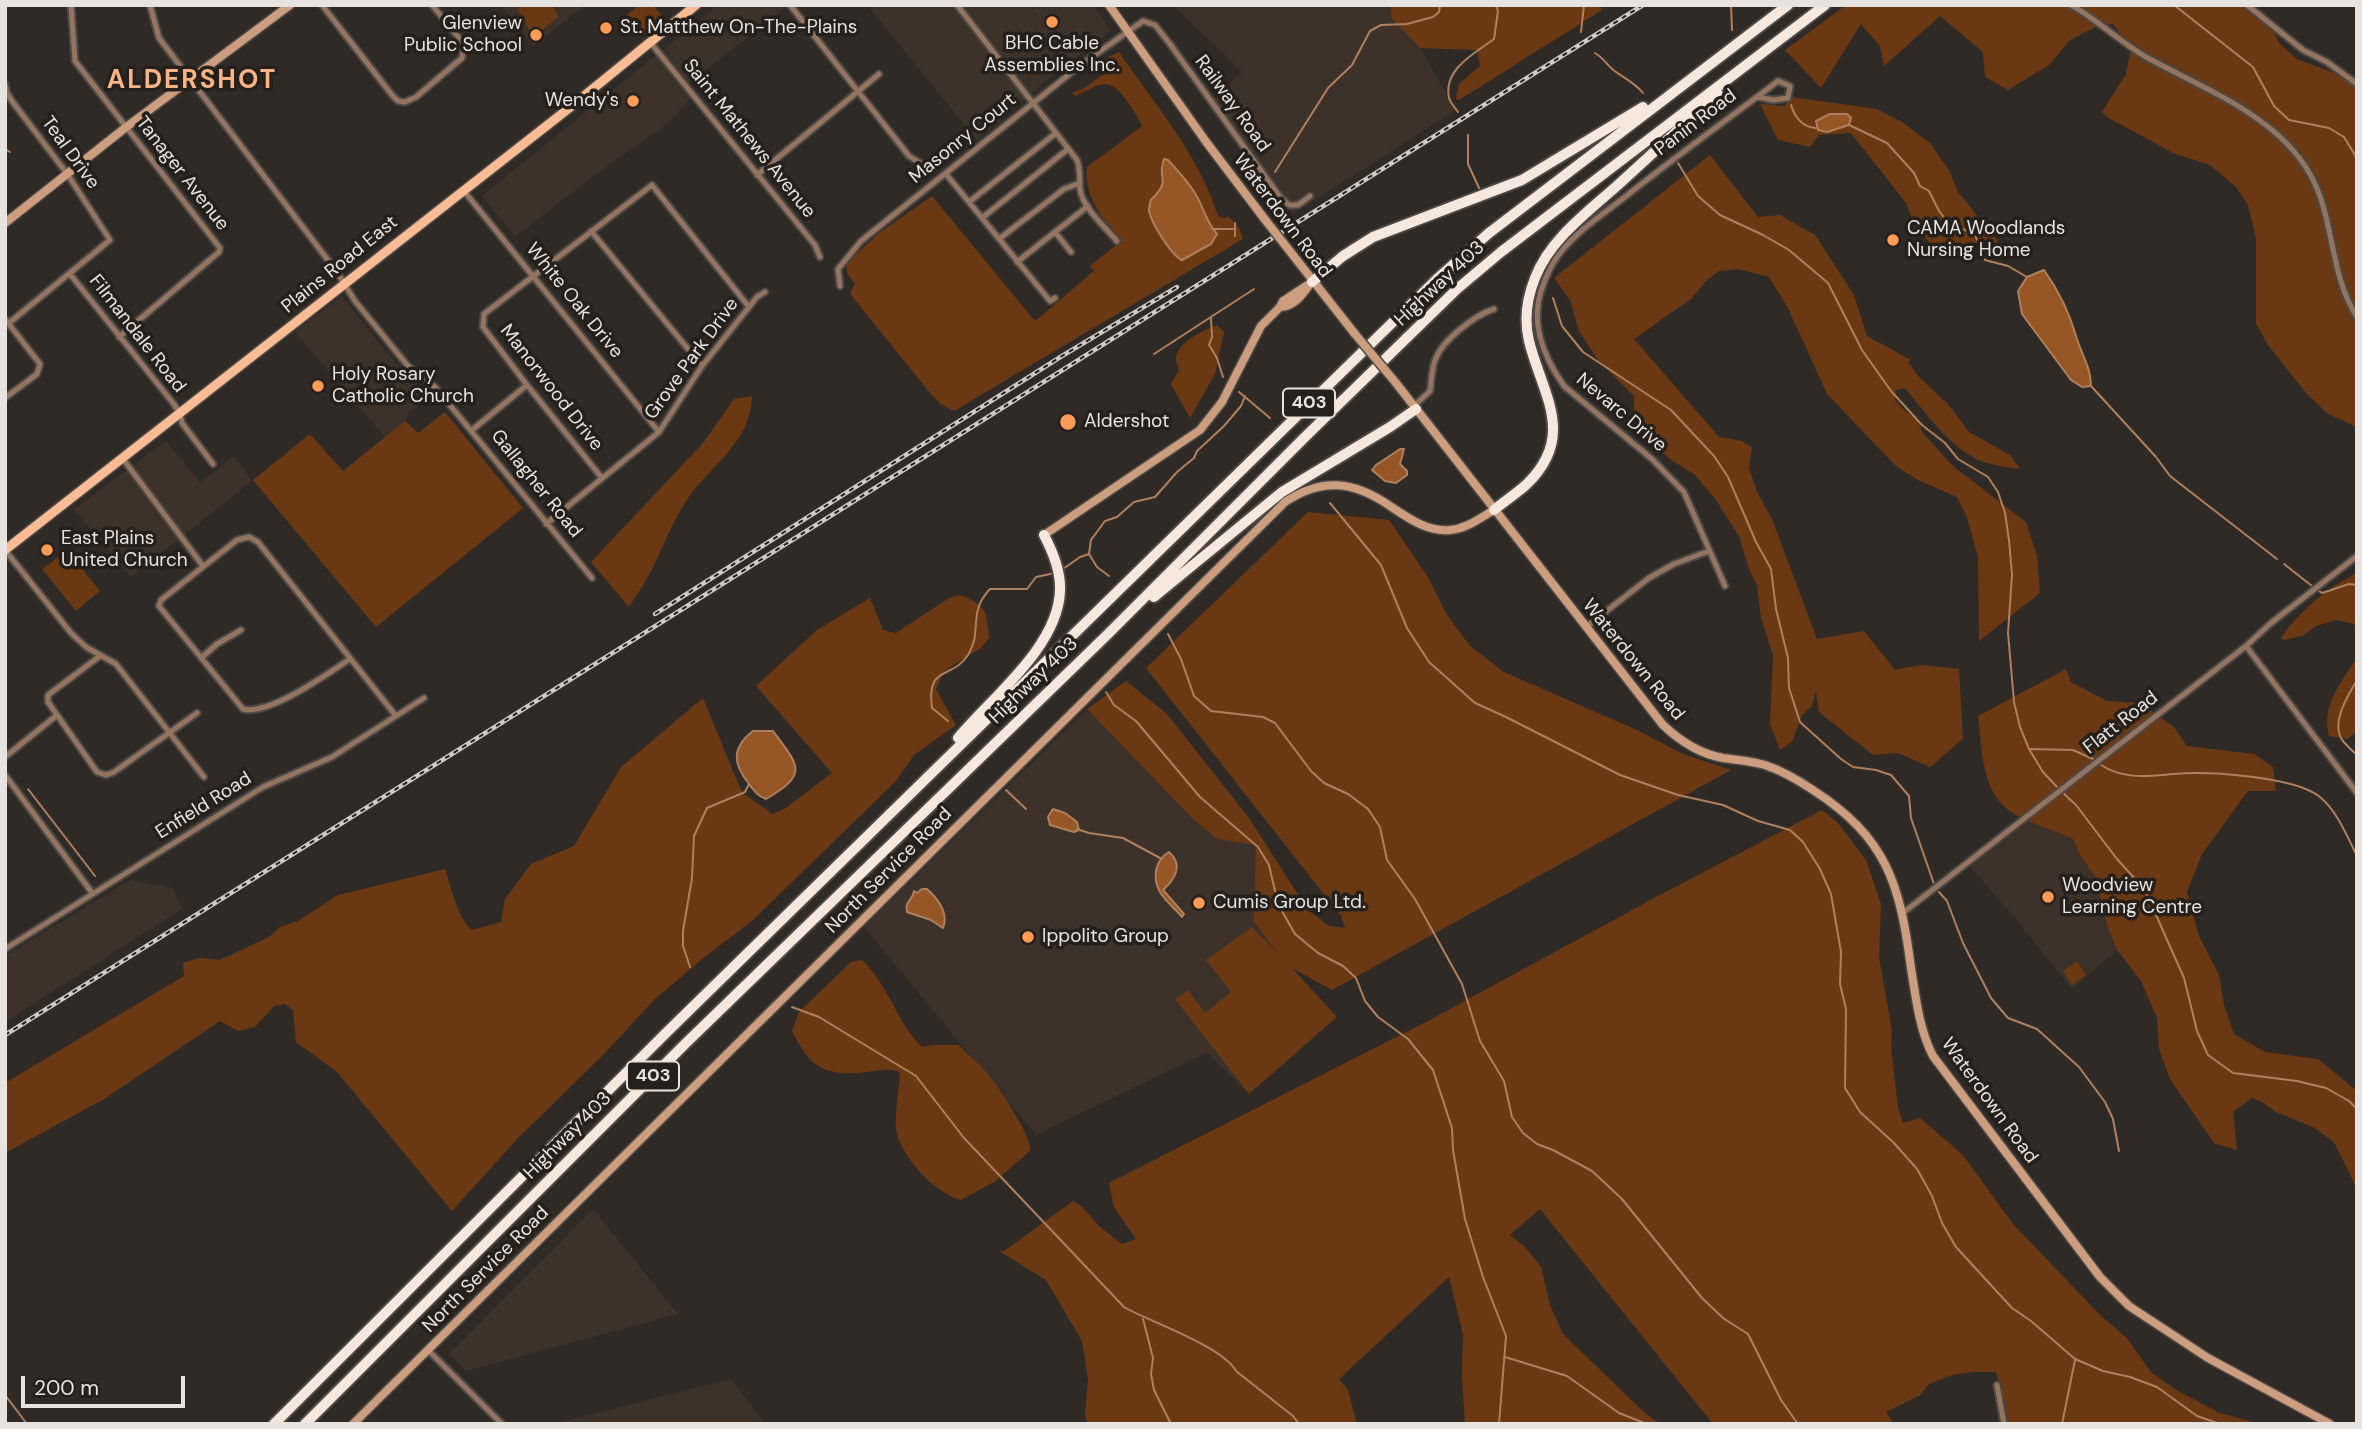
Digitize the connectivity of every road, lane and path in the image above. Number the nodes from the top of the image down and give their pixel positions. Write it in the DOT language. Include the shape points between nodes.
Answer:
graph roads {
  1 [pos="71,5"];
  2 [pos="150,5"];
  3 [pos="290,5"];
  4 [pos="322,5"];
  5 [pos="432,5"];
  6 [pos="790,5"];
  7 [pos="957,5"];
  8 [pos="1110,5"];
  9 [pos="1788,5"];
  10 [pos="1825,5"];
  11 [pos="2071,5"];
  12 [pos="2247,5"];
  13 [pos="691,7"];
  14 [pos="1802,23"];
  15 [pos="1128,30"];
  16 [pos="650,42"];
  17 [pos="1718,57"];
  18 [pos="879,74"];
  19 [pos="190,81"];
  20 [pos="5,84"];
  21 [pos="2357,84"];
  22 [pos="857,93"];
  23 [pos="1758,97"];
  24 [pos="1032,104"];
  25 [pos="125,128"];
  26 [pos="1056,133"];
  27 [pos="1068,149"];
  28 [pos="923,165"];
  29 [pos="946,174"];
  30 [pos="1654,174"];
  31 [pos="68,175"];
  32 [pos="757,175"];
  33 [pos="1080,183"];
  34 [pos="464,191"];
  35 [pos="1310,196"];
  36 [pos="969,202"];
  37 [pos="1088,206"];
  38 [pos="982,218"];
  39 [pos="6,220"];
  40 [pos="591,232"];
  41 [pos="1055,232"];
  42 [pos="999,239"];
  43 [pos="1117,241"];
  44 [pos="1071,253"];
  45 [pos="820,257"];
  46 [pos="1017,262"];
  47 [pos="70,274"];
  48 [pos="534,275"];
  49 [pos="1311,282"];
  50 [pos="345,284"];
  51 [pos="840,286"];
  52 [pos="765,292"];
  53 [pos="1055,298"];
  54 [pos="749,307"];
  55 [pos="1494,309"];
  56 [pos="2357,317"];
  57 [pos="7,321"];
  58 [pos="119,337"];
  59 [pos="702,366"];
  60 [pos="527,385"];
  61 [pos="5,398"];
  62 [pos="1415,407"];
  63 [pos="180,413"];
  64 [pos="472,430"];
  65 [pos="659,432"];
  66 [pos="123,459"];
  67 [pos="214,464"];
  68 [pos="603,478"];
  69 [pos="1494,510"];
  70 [pos="546,524"];
  71 [pos="1044,535"];
  72 [pos="5,550"];
  73 [pos="1709,551"];
  74 [pos="2357,556"];
  75 [pos="203,566"];
  76 [pos="592,578"];
  77 [pos="1725,586"];
  78 [pos="1587,627"];
  79 [pos="241,630"];
  80 [pos="1108,634"];
  81 [pos="2246,646"];
  82 [pos="100,656"];
  83 [pos="201,658"];
  84 [pos="350,659"];
  85 [pos="424,698"];
  86 [pos="197,713"];
  87 [pos="57,715"];
  88 [pos="396,716"];
  89 [pos="169,735"];
  90 [pos="5,757"];
  91 [pos="5,775"];
  92 [pos="204,777"];
  93 [pos="925,779"];
  94 [pos="2357,793"];
  95 [pos="93,894"];
  96 [pos="1904,912"];
  97 [pos="5,949"];
  98 [pos="428,1350"];
  99 [pos="1997,1385"];
  100 [pos="274,1424"];
  101 [pos="305,1424"];
  102 [pos="353,1424"];
  103 [pos="502,1424"];
  104 [pos="2004,1424"];
  105 [pos="2330,1424"];
  1 -- 25 [label="street, Tanager Avenue" via="75,61"];
  2 -- 19 [label="street, Gallagher Road" via="159,38"];
  3 -- 19 [label="street"];
  4 -- 5 [label="street" via="392,95 405,102 458,63 464,53 464,44"];
  6 -- 22 [label="street"];
  7 -- 24 [label="street"];
  8 -- 15 [label="street, Waterdown Road"];
  9 -- 17 [label="highway, Highway 403 / 403"];
  10 -- 14 [label="highway, Highway 403 / 403"];
  11 -- 56 [label="street" via="2146,57 2240,106 2283,141 2315,183"];
  12 -- 21 [label="street" via="2303,50"];
  13 -- 16 [label="main road, Plains Road East"];
  14 -- 69 [label="highway" via="1643,162 1546,257 1532,284 1527,319 1529,340 1551,406 1552,443 1528,484"];
  14 -- 80 [label="highway, Highway 403 / 403" via="1457,289"];
  15 -- 24 [label="street, Masonry Court"];
  15 -- 35 [label="street, Railway Road" via="1143,21 1155,24 1280,197 1289,205 1298,205"];
  15 -- 49 [label="street, Waterdown Road, bridge"];
  16 -- 32 [label="street, Saint Mathews Avenue"];
  16 -- 34 [label="main road, Plains Road East"];
  17 -- 49 [label="highway" via="1602,134 1522,180 1373,237"];
  17 -- 93 [label="highway, Highway 403 / 403" via="1489,233 1438,278"];
  18 -- 22 [label="street"];
  19 -- 25 [label="street"];
  19 -- 50 [label="street, Gallagher Road"];
  20 -- 31 [label="street, Teal Drive" via="12,101"];
  22 -- 28 [label="street" via="909,156"];
  22 -- 32 [label="street"];
  23 -- 23 [label="street, Panin Road" via="1783,100 1790,86 1778,81"];
  23 -- 30 [label="street, Panin Road"];
  24 -- 26 [label="street"];
  24 -- 29 [label="street, Masonry Court"];
  25 -- 31 [label="street"];
  25 -- 58 [label="street, Tanager Avenue" via="217,242 219,251"];
  26 -- 27 [label="street"];
  26 -- 36 [label="street"];
  27 -- 33 [label="street" via="1081,170"];
  27 -- 38 [label="street"];
  29 -- 36 [label="street"];
  29 -- 51 [label="street, Masonry Court" via="861,241 838,269"];
  30 -- 73 [label="street, Nevarc Drive" via="1560,253 1539,300 1540,339 1564,386 1652,459 1684,492"];
  31 -- 39 [label="street"];
  31 -- 47 [label="street, Teal Drive" via="110,240"];
  32 -- 45 [label="street, Saint Mathews Avenue"];
  33 -- 37 [label="street"];
  33 -- 42 [label="street" via="1064,189"];
  34 -- 48 [label="street, White Oak Drive"];
  34 -- 50 [label="main road, Plains Road East"];
  36 -- 38 [label="street"];
  37 -- 41 [label="street"];
  37 -- 43 [label="street"];
  38 -- 42 [label="street"];
  40 -- 48 [label="street"];
  40 -- 54 [label="street" via="652,185"];
  40 -- 59 [label="street"];
  41 -- 44 [label="street"];
  41 -- 46 [label="street"];
  42 -- 46 [label="street"];
  46 -- 53 [label="street" via="1050,301"];
  47 -- 57 [label="street"];
  47 -- 58 [label="street, Filmandale Road"];
  48 -- 60 [label="street, Manorwood Drive" via="484,314 483,327"];
  48 -- 65 [label="street, White Oak Drive"];
  49 -- 62 [label="street, Waterdown Road, bridge"];
  49 -- 71 [label="street" via="1283,301 1257,332 1206,425"];
  50 -- 63 [label="main road, Plains Road East"];
  50 -- 64 [label="street, Gallagher Road" via="408,366 435,387"];
  52 -- 54 [label="street, Grove Park Drive"];
  54 -- 59 [label="street, Grove Park Drive"];
  55 -- 62 [label="street" via="1475,316 1440,351 1430,391"];
  57 -- 61 [label="street" via="40,364 37,374"];
  58 -- 63 [label="street, Filmandale Road"];
  59 -- 65 [label="street, Grove Park Drive"];
  60 -- 64 [label="street"];
  60 -- 68 [label="street, Manorwood Drive"];
  62 -- 69 [label="street, Waterdown Road"];
  62 -- 80 [label="highway" via="1390,428 1282,492"];
  63 -- 66 [label="main road, Plains Road East"];
  63 -- 67 [label="street, Filmandale Road" via="182,423"];
  64 -- 70 [label="street, Gallagher Road"];
  65 -- 68 [label="street, Grove Park Drive"];
  66 -- 72 [label="main road, Plains Road East"];
  66 -- 75 [label="street"];
  68 -- 70 [label="street, Grove Park Drive"];
  69 -- 78 [label="street, Waterdown Road"];
  69 -- 98 [label="street, North Service Road" via="1464,527 1442,530 1418,523 1371,495 1343,485 1307,489 1285,502"];
  70 -- 76 [label="street, Gallagher Road"];
  71 -- 93 [label="highway" via="1058,571 1060,592 1057,611 1042,642"];
  72 -- 82 [label="street" via="71,633"];
  73 -- 77 [label="street, Nevarc Drive"];
  73 -- 78 [label="street" via="1649,578"];
  74 -- 81 [label="street, Flatt Road"];
  75 -- 83 [label="street" via="159,606"];
  75 -- 84 [label="street" via="237,540 249,537 258,542"];
  78 -- 96 [label="street, Waterdown Road" via="1672,734 1712,755 1776,769 1844,811 1880,854"];
  79 -- 83 [label="street"];
  80 -- 101 [label="highway, Highway 403 / 403" via="685,1044"];
  81 -- 94 [label="street"];
  81 -- 96 [label="street, Flatt Road"];
  82 -- 87 [label="street" via="48,695"];
  82 -- 89 [label="street" via="116,664"];
  83 -- 84 [label="street" via="247,710 260,710 299,692"];
  84 -- 88 [label="street"];
  85 -- 88 [label="street, Enfield Road"];
  86 -- 89 [label="street"];
  87 -- 89 [label="street" via="97,772 106,775"];
  87 -- 90 [label="street"];
  88 -- 95 [label="street, Enfield Road" via="332,757 264,787"];
  89 -- 92 [label="street"];
  91 -- 95 [label="street"];
  93 -- 100 [label="highway, Highway 403 / 403"];
  95 -- 97 [label="street, Enfield Road"];
  96 -- 105 [label="street, Waterdown Road" via="1918,1009 1933,1056 2100,1277 2129,1306 2208,1358"];
  98 -- 102 [label="street, North Service Road"];
  98 -- 103 [label="street"];
  99 -- 104 [label="street"];
}
